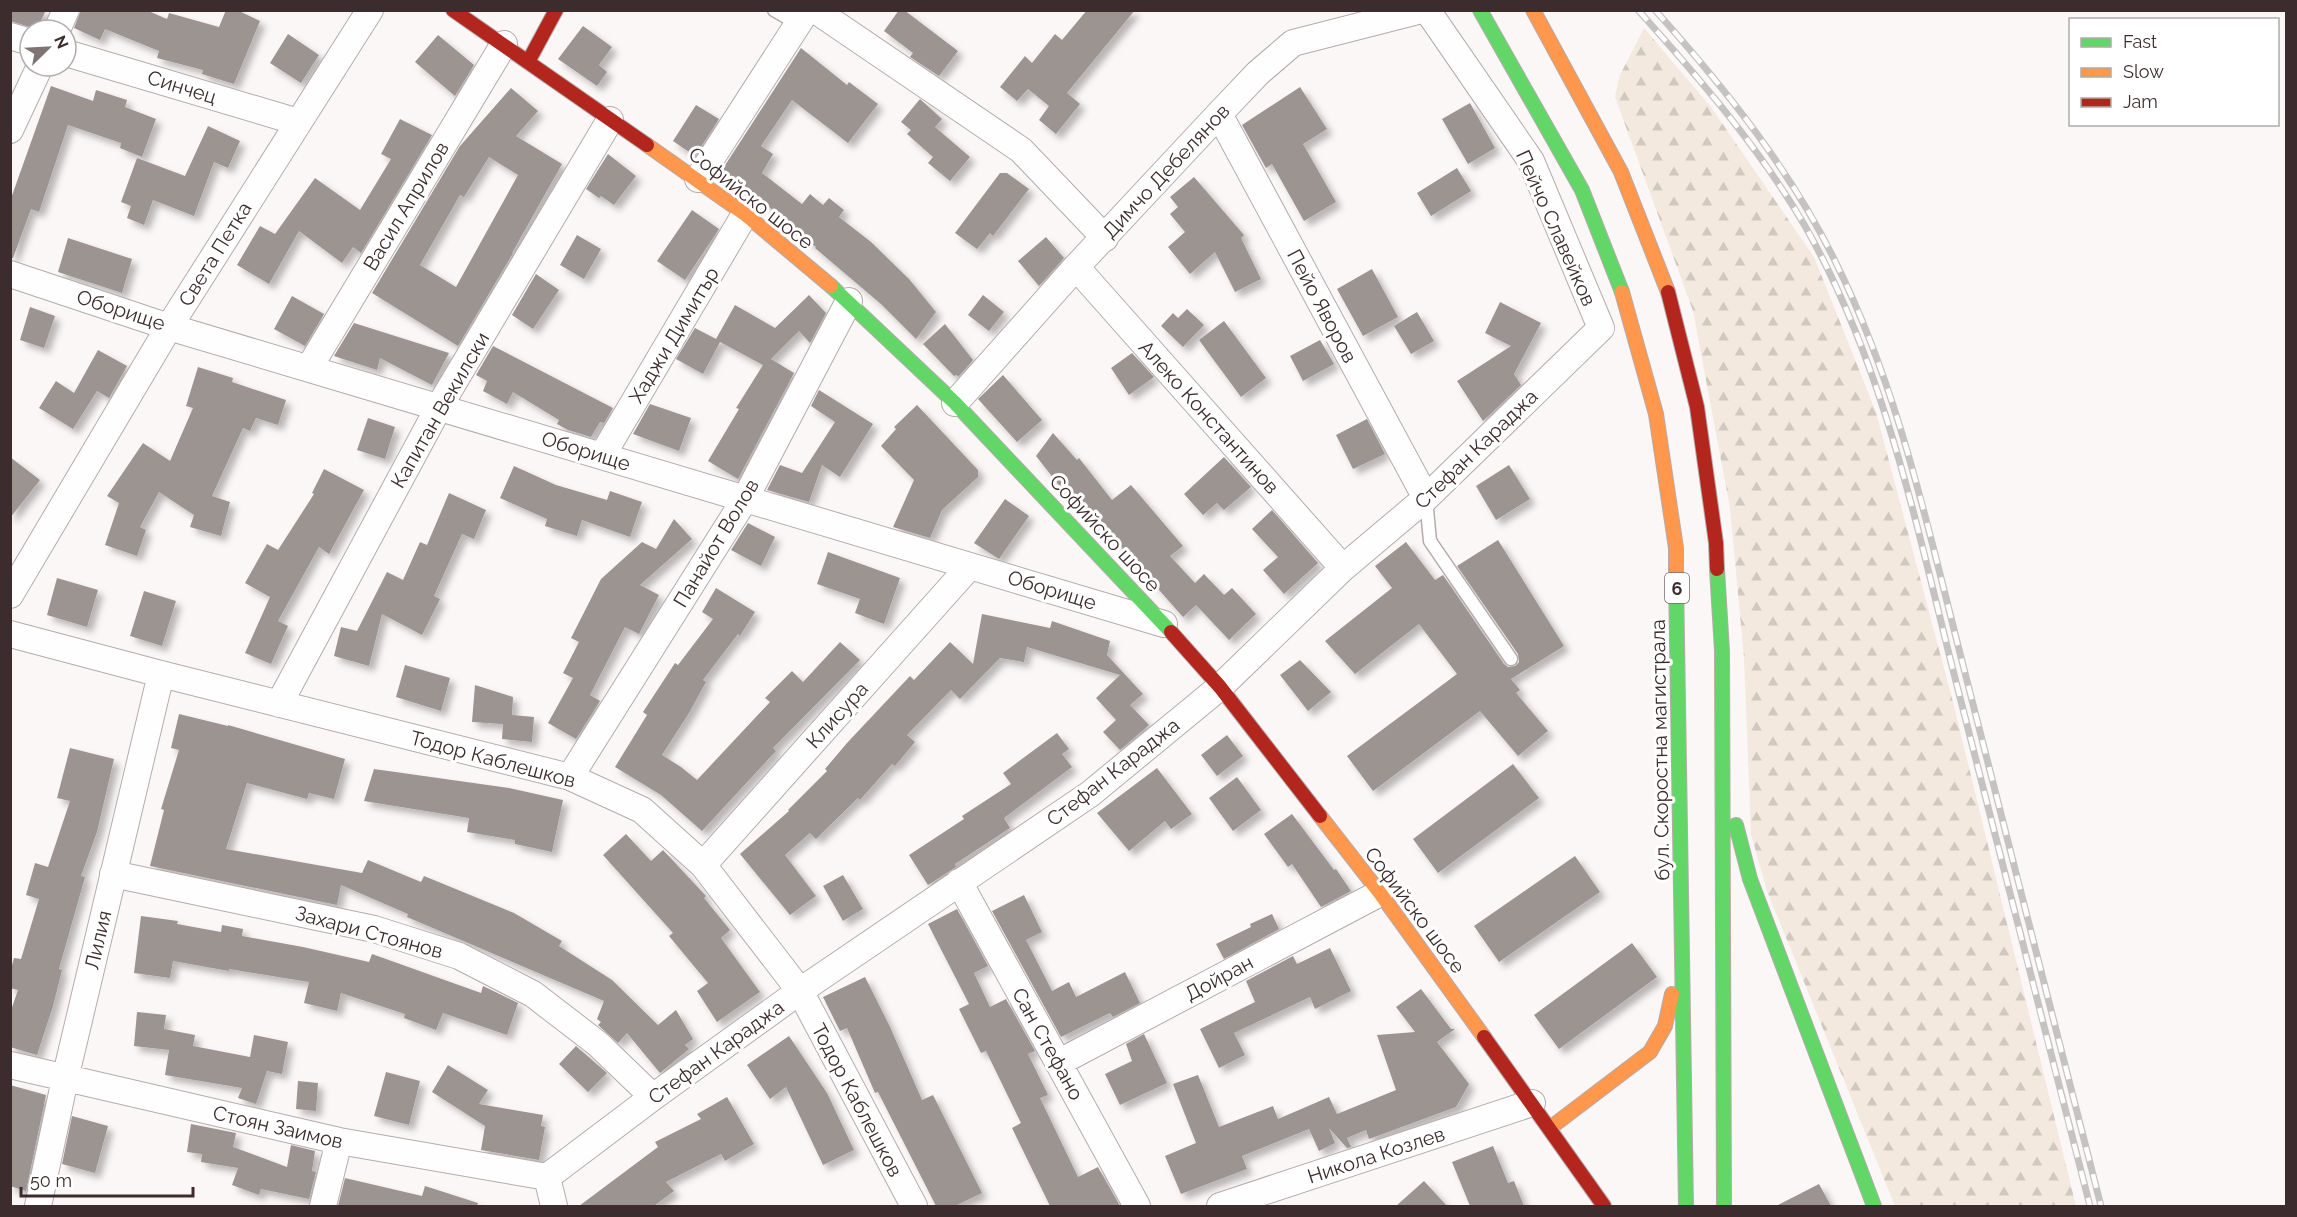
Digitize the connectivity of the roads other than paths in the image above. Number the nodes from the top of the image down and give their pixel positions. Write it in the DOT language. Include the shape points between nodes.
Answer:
graph roads {
  1 [pos="370,10"];
  2 [pos="453,10"];
  3 [pos="556,10"];
  4 [pos="774,10"];
  5 [pos="1422,10"];
  6 [pos="1427,10"];
  7 [pos="1480,10"];
  8 [pos="1533,10"];
  9 [pos="807,15"];
  10 [pos="504,44"];
  11 [pos="78,57"];
  12 [pos="528,62"];
  13 [pos="34,78"];
  14 [pos="1219,114"];
  15 [pos="610,120"];
  16 [pos="298,122"];
  17 [pos="10,130"];
  18 [pos="698,179"];
  19 [pos="745,214"];
  20 [pos="1105,238"];
  21 [pos="1076,267"];
  22 [pos="10,274"];
  23 [pos="849,301"];
  24 [pos="169,327"];
  25 [pos="1601,328"];
  26 [pos="309,368"];
  27 [pos="955,403"];
  28 [pos="439,407"];
  29 [pos="602,456"];
  30 [pos="1426,498"];
  31 [pos="745,499"];
  32 [pos="970,566"];
  33 [pos="1343,568"];
  34 [pos="10,595"];
  35 [pos="1164,624"];
  36 [pos="10,634"];
  37 [pos="1511,659"];
  38 [pos="161,674"];
  39 [pos="1220,687"];
  40 [pos="279,704"];
  41 [pos="1723,770"];
  42 [pos="570,777"];
  43 [pos="703,865"];
  44 [pos="113,874"];
  45 [pos="958,882"];
  46 [pos="1380,894"];
  47 [pos="1682,909"];
  48 [pos="800,991"];
  49 [pos="1058,1063"];
  50 [pos="10,1065"];
  51 [pos="65,1079"];
  52 [pos="653,1097"];
  53 [pos="1533,1103"];
  54 [pos="1550,1128"];
  55 [pos="339,1141"];
  56 [pos="547,1177"];
  57 [pos="38,1206"];
  58 [pos="323,1206"];
  59 [pos="554,1206"];
  60 [pos="914,1206"];
  61 [pos="1137,1206"];
  62 [pos="1220,1206"];
  63 [pos="1604,1206"];
  64 [pos="1686,1206"];
  65 [pos="1724,1206"];
  66 [pos="1874,1206"];
  1 -- 16 [label="street, Света Петка"];
  2 -- 10 [label="main road, Софийско шосе"];
  3 -- 12 [label="main road"];
  4 -- 9 [label="lane"];
  5 -- 14 [label="street, Димчо Дебелянов" via="1293,43"];
  6 -- 25 [label="street, Пейчо Славейков" via="1531,161"];
  7 -- 47 [label="main road, бул. Скоростна магистрала / 6" via="1582,190 1626,302 1656,414 1676,548"];
  8 -- 41 [label="main road, 6" via="1621,172 1667,290 1697,407 1716,543"];
  9 -- 18 [label="street"];
  9 -- 20 [label="street" via="1021,150"];
  10 -- 12 [label="main road, Софийско шосе"];
  10 -- 26 [label="street, Васил Априлов"];
  11 -- 16 [label="street, Синчец"];
  12 -- 15 [label="main road, Софийско шосе"];
  13 -- 17 [label="street"];
  14 -- 20 [label="street, Димчо Дебелянов"];
  14 -- 30 [label="street, Пейо Яворов"];
  15 -- 18 [label="main road, Софийско шосе"];
  15 -- 28 [label="street, Капитан Векилски"];
  16 -- 24 [label="street, Света Петка"];
  18 -- 19 [label="main road, Софийско шосе"];
  19 -- 23 [label="main road, Софийско шосе"];
  19 -- 29 [label="street, Хаджи Димитър"];
  20 -- 21 [label="street, Димчо Дебелянов"];
  21 -- 27 [label="street, Димчо Дебелянов"];
  21 -- 33 [label="street, Алеко Константинов"];
  22 -- 24 [label="street, Оборище"];
  23 -- 27 [label="main road, Софийско шосе"];
  23 -- 31 [label="street, Панайот Волов"];
  24 -- 26 [label="street, Оборище"];
  24 -- 34 [label="street, Света Петка"];
  25 -- 30 [label="street, Стефан Караджа"];
  26 -- 28 [label="street, Оборище"];
  27 -- 35 [label="main road, Софийско шосе"];
  28 -- 29 [label="street, Оборище"];
  28 -- 40 [label="street, Капитан Векилски"];
  29 -- 31 [label="street, Оборище"];
  30 -- 33 [label="street, Стефан Караджа"];
  30 -- 37 [label="lane" via="1430,541"];
  31 -- 32 [label="street, Оборище"];
  31 -- 42 [label="street, Панайот Волов"];
  32 -- 35 [label="street, Оборище"];
  32 -- 43 [label="street, Клисура"];
  33 -- 39 [label="street, Стефан Караджа"];
  35 -- 39 [label="main road, Софийско шосе"];
  36 -- 38 [label="street, Тодор Каблешков"];
  38 -- 40 [label="street, Тодор Каблешков"];
  38 -- 44 [label="street, Лилия"];
  39 -- 45 [label="street, Стефан Караджа" via="1090,794"];
  39 -- 46 [label="main road, Софийско шосе"];
  40 -- 42 [label="street, Тодор Каблешков"];
  41 -- 65 [label="main road, 6"];
  41 -- 66 [label="main road" via="1750,879"];
  42 -- 43 [label="street, Тодор Каблешков" via="642,810"];
  43 -- 48 [label="street, Тодор Каблешков"];
  44 -- 51 [label="street, Лилия"];
  44 -- 52 [label="street, Захари Стоянов" via="374,929 459,957 533,994 598,1044"];
  45 -- 48 [label="street, Стефан Караджа"];
  45 -- 49 [label="street, Сан Стефано"];
  46 -- 49 [label="street, Дойран"];
  46 -- 53 [label="main road, Софийско шосе"];
  47 -- 54 [label="main road" via="1670,1011 1658,1040 1636,1064"];
  47 -- 64 [label="main road, бул. Скоростна магистрала / 6"];
  48 -- 52 [label="street, Стефан Караджа"];
  48 -- 60 [label="street, Тодор Каблешков"];
  49 -- 61 [label="street, Сан Стефано"];
  50 -- 51 [label="street, Стоян Заимов"];
  51 -- 55 [label="street, Стоян Заимов"];
  51 -- 57 [label="street, Лилия"];
  52 -- 56 [label="street, Стефан Караджа"];
  53 -- 54 [label="main road, Софийско шосе"];
  53 -- 62 [label="street, Никола Козлев"];
  54 -- 63 [label="main road, Софийско шосе"];
  55 -- 56 [label="street, Стоян Заимов"];
  55 -- 58 [label="street"];
  56 -- 59 [label="street"];
}
